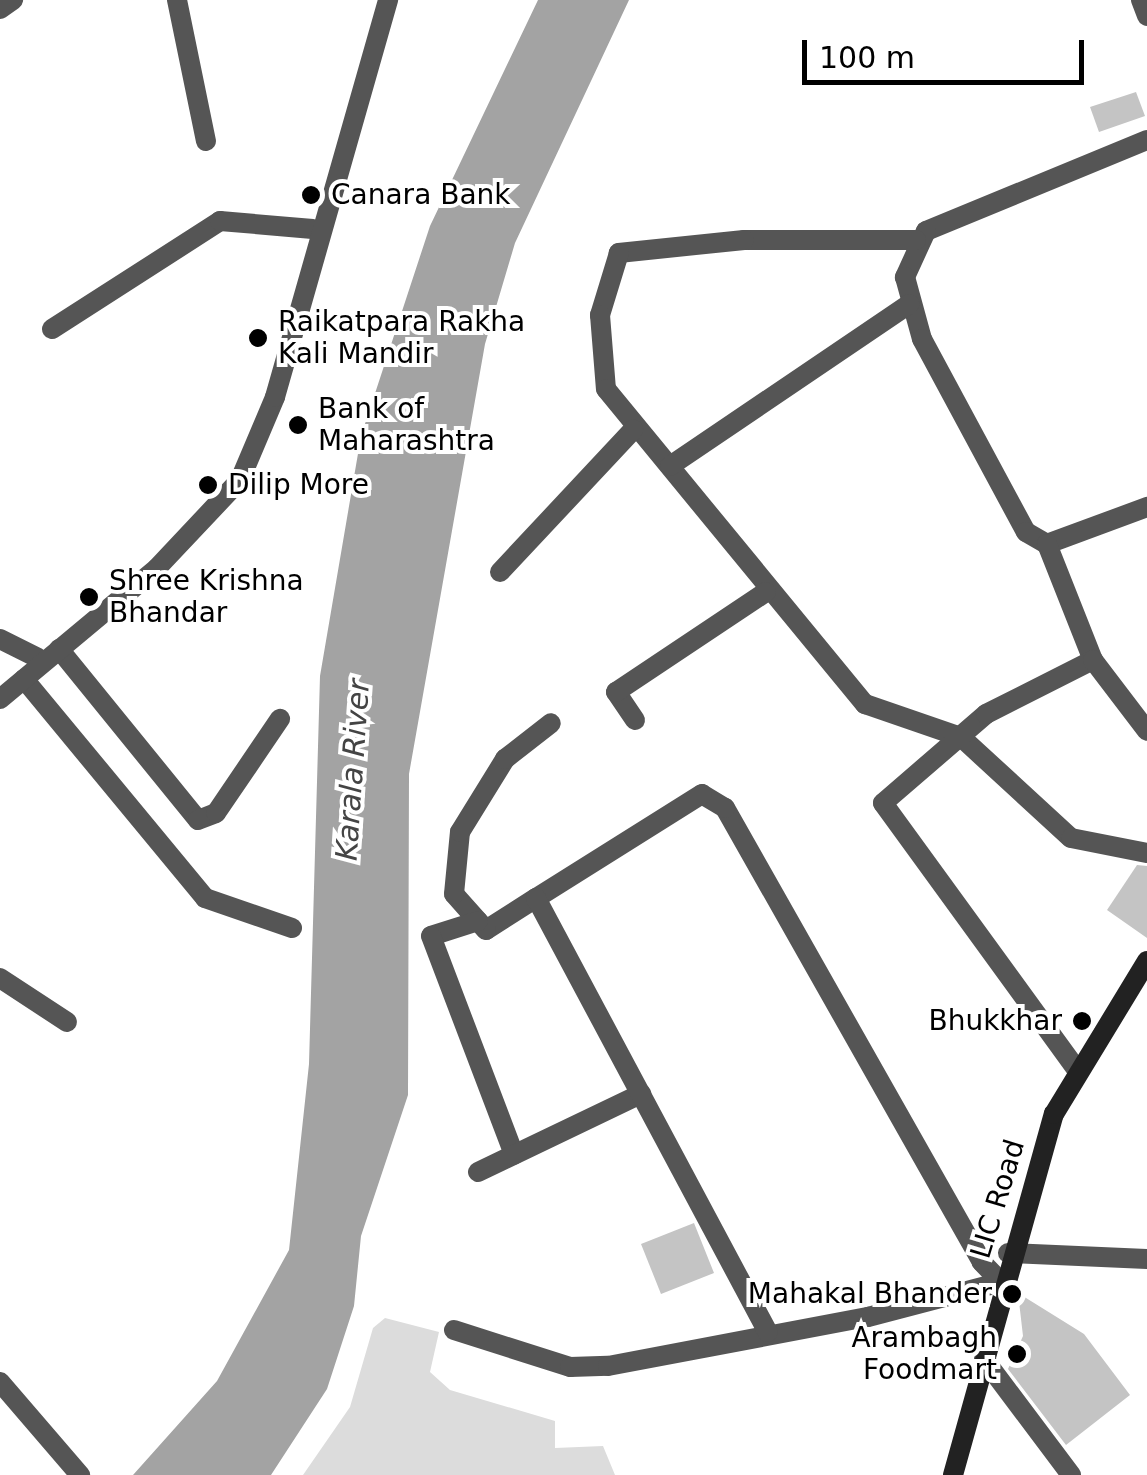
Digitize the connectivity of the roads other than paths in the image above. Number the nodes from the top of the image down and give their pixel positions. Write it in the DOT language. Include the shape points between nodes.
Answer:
graph roads {
  1 [pos="13,0"];
  2 [pos="177,0"];
  3 [pos="375,0"];
  4 [pos="388,0"];
  5 [pos="1141,0"];
  6 [pos="0,9"];
  7 [pos="1147,16"];
  8 [pos="1147,140"];
  9 [pos="206,142"];
  10 [pos="335,167"];
  11 [pos="318,229"];
  12 [pos="916,240"];
  13 [pos="909,304"];
  14 [pos="52,329"];
  15 [pos="633,430"];
  16 [pos="670,466"];
  17 [pos="1147,507"];
  18 [pos="1047,544"];
  19 [pos="154,565"];
  20 [pos="500,572"];
  21 [pos="766,592"];
  22 [pos="0,639"];
  23 [pos="60,649"];
  24 [pos="38,658"];
  25 [pos="1093,660"];
  26 [pos="24,679"];
  27 [pos="0,690"];
  28 [pos="0,699"];
  29 [pos="280,720"];
  30 [pos="635,720"];
  31 [pos="551,723"];
  32 [pos="1147,731"];
  33 [pos="961,737"];
  34 [pos="1147,854"];
  35 [pos="536,898"];
  36 [pos="478,921"];
  37 [pos="292,928"];
  38 [pos="1147,961"];
  39 [pos="0,978"];
  40 [pos="67,1022"];
  41 [pos="1078,1070"];
  42 [pos="641,1094"];
  43 [pos="514,1155"];
  44 [pos="478,1172"];
  45 [pos="1008,1253"];
  46 [pos="1147,1259"];
  47 [pos="1002,1282"];
  48 [pos="454,1330"];
  49 [pos="768,1332"];
  50 [pos="984,1359"];
  51 [pos="0,1382"];
  52 [pos="80,1475"];
  53 [pos="953,1475"];
  54 [pos="1070,1475"];
  1 -- 6 [label="street"];
  2 -- 9 [label="street"];
  3 -- 10 [label="street"];
  4 -- 10 [label="street"];
  5 -- 7 [label="street"];
  8 -- 12 [label="street"];
  10 -- 11 [label="street"];
  11 -- 14 [label="street" via="220,221"];
  11 -- 19 [label="street" via="258,444 232,492"];
  12 -- 13 [label="street" via="904,277"];
  12 -- 15 [label="street" via="744,240 619,253 604,290 598,353 606,389"];
  13 -- 16 [label="street"];
  13 -- 18 [label="street" via="1002,498"];
  15 -- 16 [label="street"];
  15 -- 20 [label="street"];
  16 -- 21 [label="street"];
  17 -- 18 [label="street"];
  18 -- 25 [label="street"];
  19 -- 23 [label="street"];
  19 -- 24 [label="street"];
  21 -- 30 [label="street" via="616,692"];
  21 -- 33 [label="street" via="865,704"];
  22 -- 24 [label="street"];
  23 -- 26 [label="street"];
  23 -- 29 [label="street" via="198,820 216,813"];
  24 -- 27 [label="street"];
  25 -- 32 [label="street"];
  25 -- 33 [label="street" via="986,714"];
  26 -- 28 [label="street"];
  26 -- 37 [label="street" via="204,898"];
  31 -- 36 [label="street" via="505,759 460,832 454,894"];
  33 -- 34 [label="street" via="1070,838"];
  33 -- 41 [label="street" via="883,803"];
  35 -- 36 [label="street" via="486,930"];
  35 -- 42 [label="street"];
  35 -- 47 [label="street" via="686,796 720,802 982,1262"];
  36 -- 43 [label="street" via="431,936"];
  38 -- 41 [label="main road, LIC Road"];
  39 -- 40 [label="street"];
  41 -- 45 [label="main road, LIC Road"];
  42 -- 43 [label="street"];
  42 -- 49 [label="street"];
  43 -- 44 [label="street"];
  45 -- 46 [label="street"];
  45 -- 47 [label="main road, LIC Road"];
  47 -- 49 [label="street"];
  47 -- 50 [label="main road, LIC Road"];
  48 -- 49 [label="street" via="570,1367 656,1359"];
  50 -- 53 [label="main road, LIC Road"];
  50 -- 54 [label="street"];
  51 -- 52 [label="street"];
}
